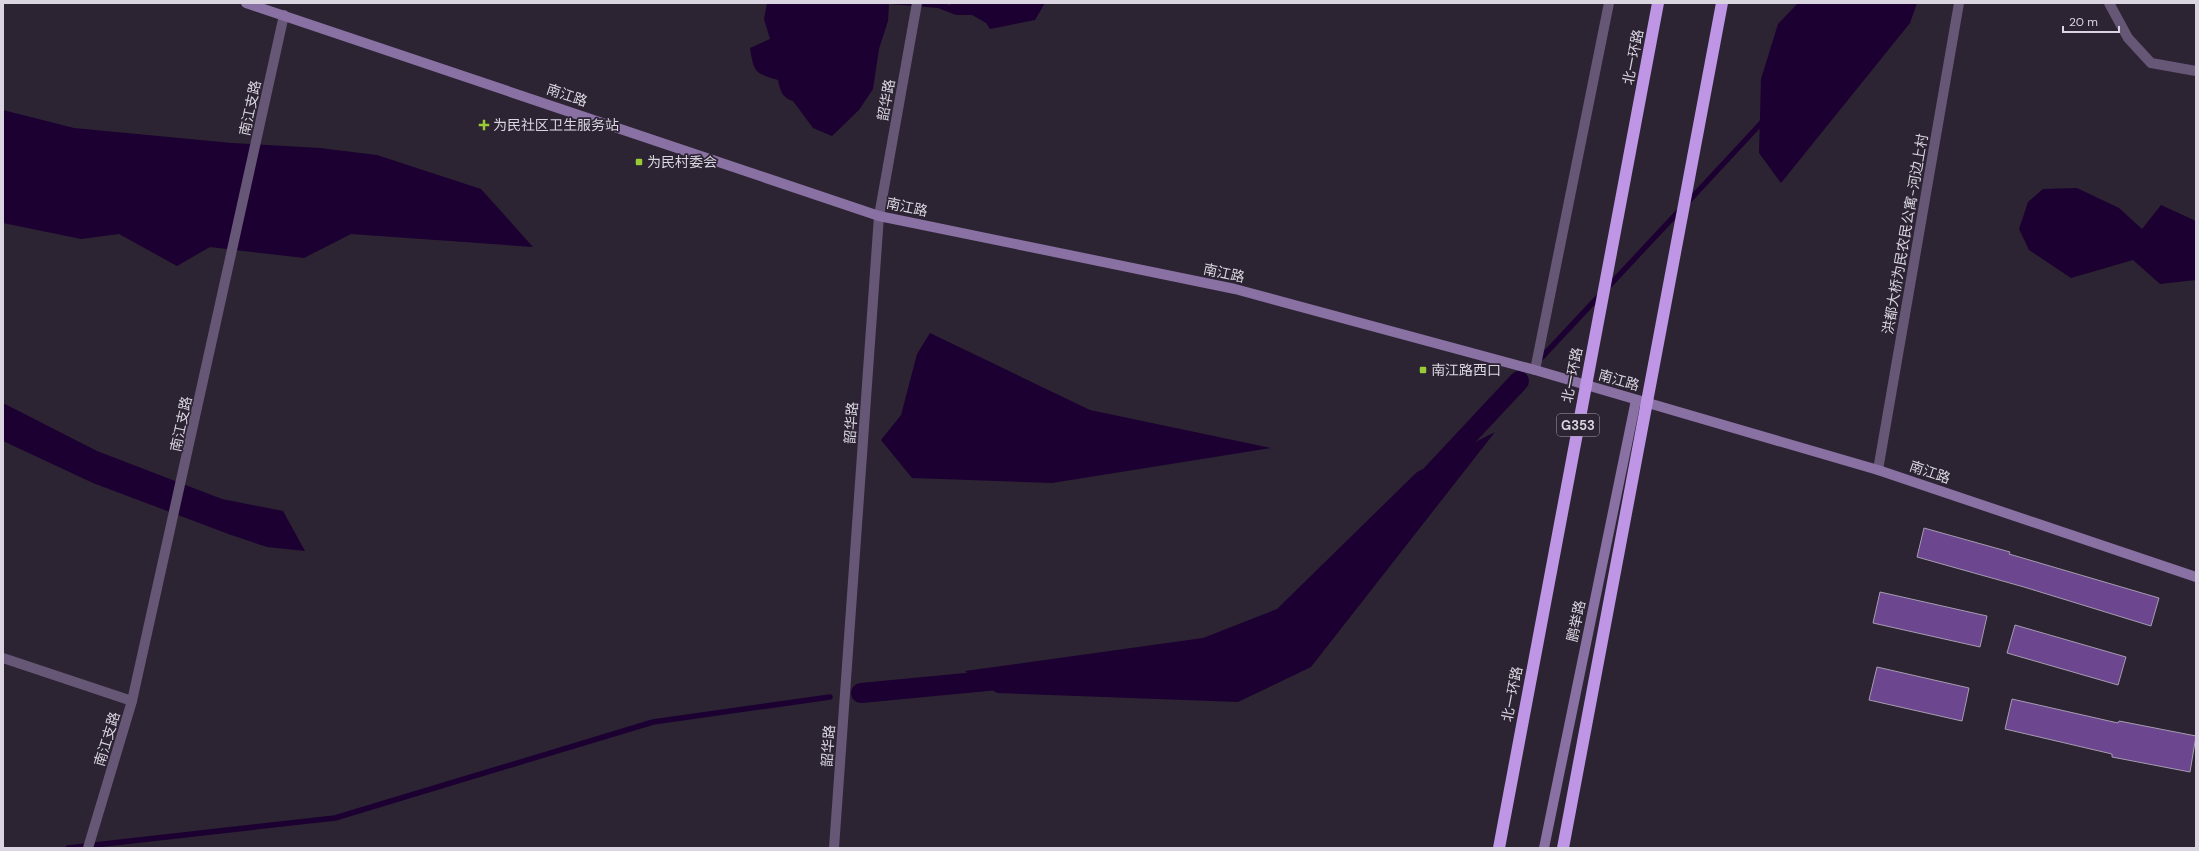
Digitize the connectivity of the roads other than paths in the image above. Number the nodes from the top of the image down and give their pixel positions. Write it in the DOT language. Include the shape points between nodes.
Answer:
graph roads {
  1 [pos="246,3"];
  2 [pos="917,3"];
  3 [pos="1609,3"];
  4 [pos="1658,3"];
  5 [pos="1722,3"];
  6 [pos="1959,3"];
  7 [pos="2109,3"];
  8 [pos="284,15"];
  9 [pos="2196,71"];
  10 [pos="879,216"];
  11 [pos="1535,370"];
  12 [pos="1636,400"];
  13 [pos="1878,470"];
  14 [pos="2196,577"];
  15 [pos="3,658"];
  16 [pos="132,701"];
  17 [pos="88,848"];
  18 [pos="834,848"];
  19 [pos="1499,848"];
  20 [pos="1544,848"];
  21 [pos="1563,848"];
  1 -- 8 [label="main road, 南江路"];
  2 -- 10 [label="street, 韶华路"];
  3 -- 11 [label="street"];
  4 -- 19 [label="highway, 北一环路 / G353"];
  5 -- 21 [label="highway"];
  6 -- 13 [label="street, 洪都大桥为民农民公寓-河边上村"];
  7 -- 9 [label="street" via="2128,38 2151,64"];
  8 -- 10 [label="main road, 南江路"];
  8 -- 16 [label="street, 南江支路"];
  10 -- 11 [label="main road, 南江路" via="1235,289"];
  10 -- 18 [label="street, 韶华路"];
  11 -- 12 [label="main road, 南江路"];
  12 -- 13 [label="main road, 南江路"];
  12 -- 20 [label="main road, 鹏举路"];
  13 -- 14 [label="main road, 南江路"];
  15 -- 16 [label="street"];
  16 -- 17 [label="street, 南江支路"];
}
